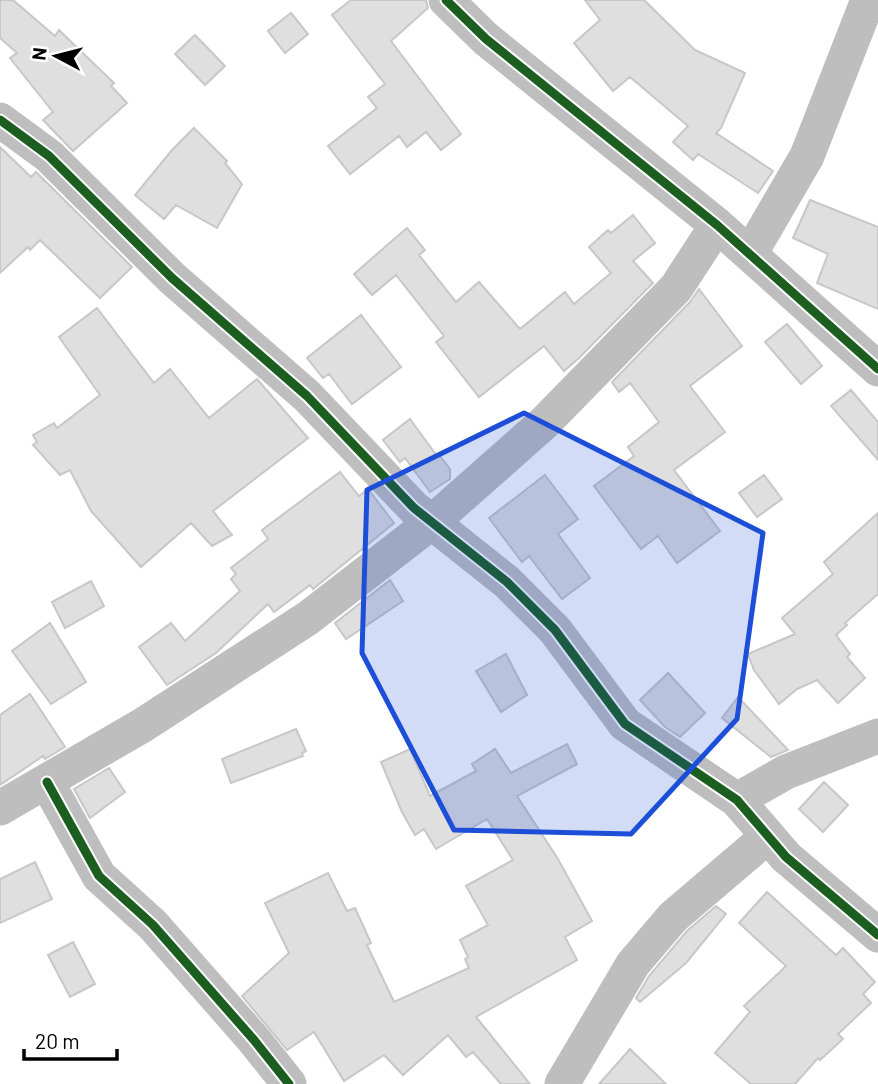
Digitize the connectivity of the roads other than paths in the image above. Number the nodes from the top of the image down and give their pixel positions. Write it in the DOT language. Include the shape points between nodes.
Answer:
graph roads {
  1 [pos="446,0"];
  2 [pos="868,0"];
  3 [pos="0,120"];
  4 [pos="717,225"];
  5 [pos="750,254"];
  6 [pos="878,369"];
  7 [pos="432,522"];
  8 [pos="878,736"];
  9 [pos="47,782"];
  10 [pos="737,800"];
  11 [pos="0,808"];
  12 [pos="768,836"];
  13 [pos="878,935"];
  14 [pos="289,1084"];
  15 [pos="562,1084"];
  1 -- 4 [label="street" via="486,39"];
  2 -- 5 [label="street" via="807,156"];
  3 -- 7 [label="street" via="49,156 172,278 307,396"];
  4 -- 5 [label="street"];
  4 -- 7 [label="street" via="676,288 544,423"];
  5 -- 6 [label="street"];
  7 -- 9 [label="street" via="308,618"];
  7 -- 10 [label="street" via="507,582 555,630 625,724"];
  8 -- 10 [label="street" via="786,772"];
  9 -- 11 [label="street"];
  9 -- 14 [label="street" via="99,876 153,925"];
  10 -- 12 [label="street"];
  12 -- 13 [label="street" via="786,857"];
  12 -- 15 [label="street" via="673,917 633,964"];
}
